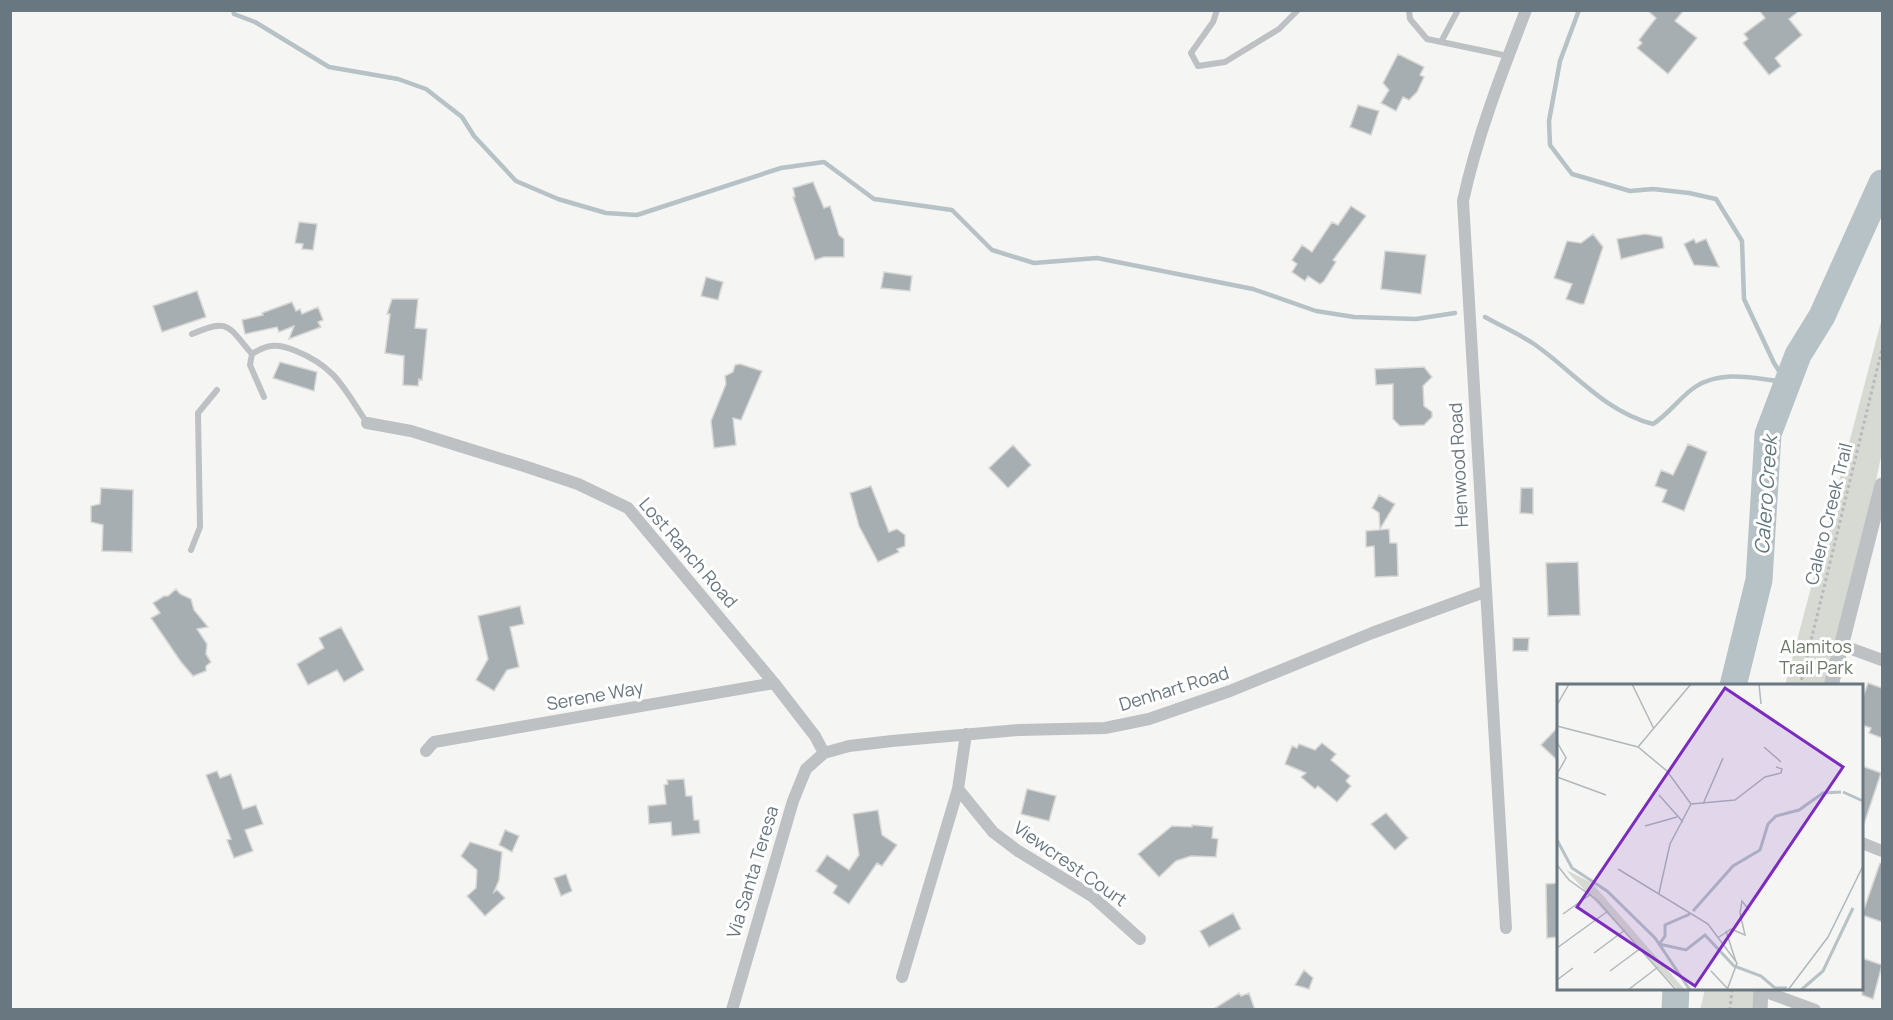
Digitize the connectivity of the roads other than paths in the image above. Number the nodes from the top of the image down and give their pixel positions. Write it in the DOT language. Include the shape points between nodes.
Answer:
graph roads {
  1 [pos="1217,10"];
  2 [pos="1298,10"];
  3 [pos="1409,10"];
  4 [pos="1458,10"];
  5 [pos="1526,10"];
  6 [pos="1441,42"];
  7 [pos="1508,56"];
  8 [pos="192,334"];
  9 [pos="252,354"];
  10 [pos="217,390"];
  11 [pos="264,397"];
  12 [pos="367,423"];
  13 [pos="1882,485"];
  14 [pos="191,550"];
  15 [pos="1484,592"];
  16 [pos="1841,645"];
  17 [pos="1882,660"];
  18 [pos="774,683"];
  19 [pos="1831,684"];
  20 [pos="966,734"];
  21 [pos="426,751"];
  22 [pos="824,753"];
  23 [pos="958,789"];
  24 [pos="1863,843"];
  25 [pos="1882,851"];
  26 [pos="1506,928"];
  27 [pos="1140,939"];
  28 [pos="902,977"];
  29 [pos="1761,990"];
  30 [pos="1764,990"];
  31 [pos="732,1010"];
  32 [pos="1760,1010"];
  33 [pos="1815,1010"];
  1 -- 2 [label="lane" via="1191,53 1198,66 1225,62 1279,29"];
  3 -- 6 [label="lane" via="1410,20 1427,39"];
  4 -- 6 [label="lane"];
  5 -- 7 [label="street, Henwood Road"];
  6 -- 7 [label="lane"];
  7 -- 15 [label="street, Henwood Road" via="1463,201"];
  8 -- 9 [label="lane" via="215,324 225,325"];
  9 -- 11 [label="lane" via="250,364"];
  9 -- 12 [label="lane" via="278,344 325,365"];
  10 -- 14 [label="lane" via="198,413 200,527"];
  12 -- 18 [label="street, Lost Ranch Road" via="411,430 524,466 578,484 628,508"];
  13 -- 16 [label="street"];
  15 -- 20 [label="street, Denhart Road" via="1230,692 1149,719 1105,728"];
  15 -- 26 [label="street, Henwood Road"];
  16 -- 17 [label="street"];
  16 -- 19 [label="street"];
  18 -- 21 [label="street, Serene Way" via="434,742"];
  18 -- 22 [label="street, Lost Ranch Road"];
  20 -- 22 [label="street, Denhart Road" via="849,746"];
  20 -- 23 [label="street"];
  22 -- 31 [label="street, Via Santa Teresa" via="806,769 793,801"];
  23 -- 27 [label="street, Viewcrest Court" via="993,832 1092,896"];
  23 -- 28 [label="street"];
  24 -- 25 [label="street"];
  29 -- 32 [label="street"];
  30 -- 33 [label="street"];
}
